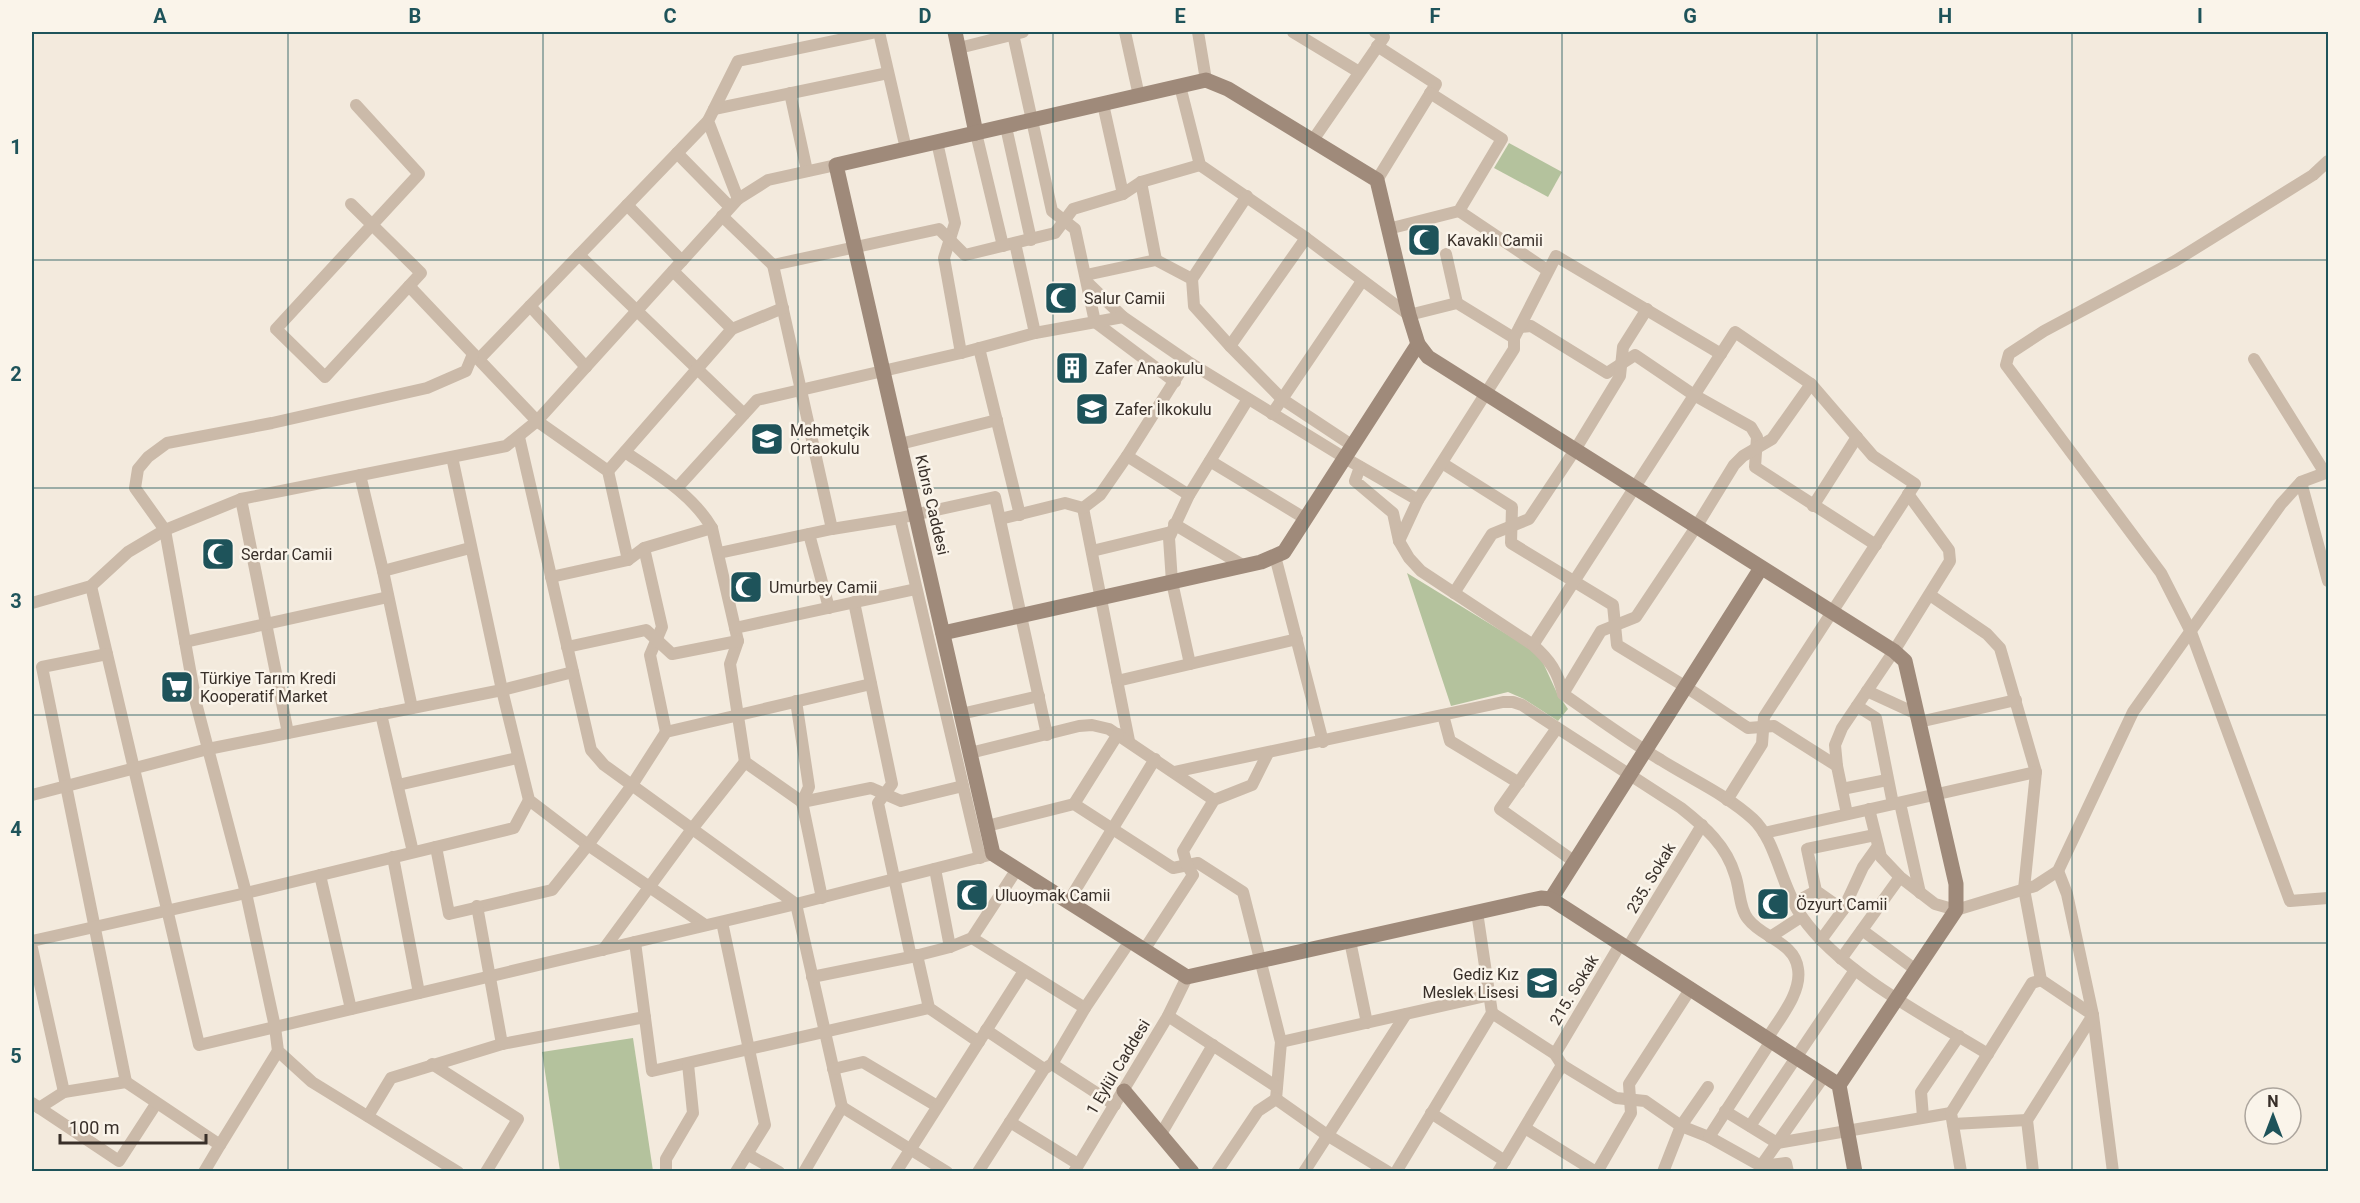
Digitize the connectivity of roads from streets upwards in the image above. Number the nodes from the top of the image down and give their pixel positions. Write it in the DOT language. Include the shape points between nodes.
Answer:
graph roads {
  1 [pos="878,32"];
  2 [pos="955,32"];
  3 [pos="1125,32"];
  4 [pos="1198,32"];
  5 [pos="1293,32"];
  6 [pos="1375,32"];
  7 [pos="1018,33"];
  8 [pos="1377,46"];
  9 [pos="959,48"];
  10 [pos="1359,72"];
  11 [pos="888,73"];
  12 [pos="1206,80"];
  13 [pos="1180,86"];
  14 [pos="789,93"];
  15 [pos="1430,93"];
  16 [pos="1139,96"];
  17 [pos="1102,104"];
  18 [pos="356,105"];
  19 [pos="711,115"];
  20 [pos="1033,120"];
  21 [pos="1006,127"];
  22 [pos="976,133"];
  23 [pos="1313,140"];
  24 [pos="937,142"];
  25 [pos="906,149"];
  26 [pos="678,153"];
  27 [pos="2328,161"];
  28 [pos="836,165"];
  29 [pos="1200,165"];
  30 [pos="807,171"];
  31 [pos="1377,180"];
  32 [pos="1141,182"];
  33 [pos="1123,194"];
  34 [pos="1247,196"];
  35 [pos="351,204"];
  36 [pos="627,205"];
  37 [pos="730,207"];
  38 [pos="1459,211"];
  39 [pos="1065,221"];
  40 [pos="371,226"];
  41 [pos="1388,230"];
  42 [pos="1306,238"];
  43 [pos="950,240"];
  44 [pos="1031,240"];
  45 [pos="1009,245"];
  46 [pos="855,248"];
  47 [pos="1446,254"];
  48 [pos="579,255"];
  49 [pos="1156,260"];
  50 [pos="682,261"];
  51 [pos="773,265"];
  52 [pos="1548,270"];
  53 [pos="673,271"];
  54 [pos="1087,279"];
  55 [pos="1191,279"];
  56 [pos="1362,281"];
  57 [pos="409,286"];
  58 [pos="1457,303"];
  59 [pos="530,306"];
  60 [pos="783,308"];
  61 [pos="1647,309"];
  62 [pos="637,311"];
  63 [pos="1409,315"];
  64 [pos="1123,317"];
  65 [pos="1095,322"];
  66 [pos="732,329"];
  67 [pos="1517,332"];
  68 [pos="1035,333"];
  69 [pos="1418,344"];
  70 [pos="1230,346"];
  71 [pos="979,348"];
  72 [pos="961,353"];
  73 [pos="1720,354"];
  74 [pos="476,357"];
  75 [pos="2254,359"];
  76 [pos="1187,361"];
  77 [pos="1622,363"];
  78 [pos="586,367"];
  79 [pos="698,369"];
  80 [pos="883,371"];
  81 [pos="1175,382"];
  82 [pos="1811,384"];
  83 [pos="801,388"];
  84 [pos="1486,393"];
  85 [pos="1694,395"];
  86 [pos="1248,399"];
  87 [pos="1282,399"];
  88 [pos="744,414"];
  89 [pos="1272,414"];
  90 [pos="997,420"];
  91 [pos="537,421"];
  92 [pos="519,437"];
  93 [pos="1857,437"];
  94 [pos="900,444"];
  95 [pos="1756,449"];
  96 [pos="1575,450"];
  97 [pos="625,452"];
  98 [pos="1349,452"];
  99 [pos="1127,456"];
  100 [pos="452,457"];
  101 [pos="1210,461"];
  102 [pos="1442,463"];
  103 [pos="1360,467"];
  104 [pos="608,471"];
  105 [pos="2327,473"];
  106 [pos="360,475"];
  107 [pos="2301,482"];
  108 [pos="677,488"];
  109 [pos="1635,488"];
  110 [pos="1908,494"];
  111 [pos="1189,495"];
  112 [pos="241,499"];
  113 [pos="1418,500"];
  114 [pos="1813,506"];
  115 [pos="1083,508"];
  116 [pos="916,515"];
  117 [pos="1020,515"];
  118 [pos="900,518"];
  119 [pos="1000,519"];
  120 [pos="1306,519"];
  121 [pos="1511,526"];
  122 [pos="1696,527"];
  123 [pos="712,528"];
  124 [pos="1173,528"];
  125 [pos="832,529"];
  126 [pos="165,530"];
  127 [pos="809,534"];
  128 [pos="1399,541"];
  129 [pos="1876,545"];
  130 [pos="470,548"];
  131 [pos="644,548"];
  132 [pos="1092,551"];
  133 [pos="719,553"];
  134 [pos="1275,556"];
  135 [pos="628,560"];
  136 [pos="1244,566"];
  137 [pos="1761,568"];
  138 [pos="383,571"];
  139 [pos="551,577"];
  140 [pos="1574,581"];
  141 [pos="2328,581"];
  142 [pos="1172,582"];
  143 [pos="91,586"];
  144 [pos="916,589"];
  145 [pos="1455,593"];
  146 [pos="1930,595"];
  147 [pos="388,597"];
  148 [pos="1101,598"];
  149 [pos="854,602"];
  150 [pos="32,603"];
  151 [pos="829,608"];
  152 [pos="1832,612"];
  153 [pos="1021,616"];
  154 [pos="266,624"];
  155 [pos="1615,626"];
  156 [pos="2191,632"];
  157 [pos="943,633"];
  158 [pos="736,634"];
  159 [pos="1297,639"];
  160 [pos="657,641"];
  161 [pos="185,642"];
  162 [pos="1533,645"];
  163 [pos="567,647"];
  164 [pos="1894,651"];
  165 [pos="107,654"];
  166 [pos="1190,664"];
  167 [pos="573,672"];
  168 [pos="1117,681"];
  169 [pos="871,684"];
  170 [pos="1686,687"];
  171 [pos="502,690"];
  172 [pos="1867,691"];
  173 [pos="1563,694"];
  174 [pos="1039,696"];
  175 [pos="2016,700"];
  176 [pos="796,701"];
  177 [pos="1857,706"];
  178 [pos="412,708"];
  179 [pos="381,714"];
  180 [pos="961,714"];
  181 [pos="737,715"];
  182 [pos="1443,715"];
  183 [pos="1918,718"];
  184 [pos="1763,727"];
  185 [pos="1557,728"];
  186 [pos="666,732"];
  187 [pos="288,733"];
  188 [pos="1118,734"];
  189 [pos="1047,735"];
  190 [pos="1129,741"];
  191 [pos="1323,741"];
  192 [pos="208,749"];
  193 [pos="1645,751"];
  194 [pos="970,753"];
  195 [pos="1268,753"];
  196 [pos="517,758"];
  197 [pos="1155,759"];
  198 [pos="745,762"];
  199 [pos="1837,766"];
  200 [pos="134,767"];
  201 [pos="1174,772"];
  202 [pos="2036,772"];
  203 [pos="1630,776"];
  204 [pos="1887,780"];
  205 [pos="1519,783"];
  206 [pos="398,785"];
  207 [pos="632,785"];
  208 [pos="963,786"];
  209 [pos="66,787"];
  210 [pos="1842,789"];
  211 [pos="886,793"];
  212 [pos="32,795"];
  213 [pos="1935,795"];
  214 [pos="529,800"];
  215 [pos="1214,800"];
  216 [pos="1727,800"];
  217 [pos="802,802"];
  218 [pos="1896,803"];
  219 [pos="1074,804"];
  220 [pos="1869,809"];
  221 [pos="1847,814"];
  222 [pos="1702,825"];
  223 [pos="987,826"];
  224 [pos="692,829"];
  225 [pos="1113,829"];
  226 [pos="1764,833"];
  227 [pos="1876,841"];
  228 [pos="588,845"];
  229 [pos="436,847"];
  230 [pos="414,852"];
  231 [pos="986,856"];
  232 [pos="393,857"];
  233 [pos="1575,862"];
  234 [pos="1187,865"];
  235 [pos="935,869"];
  236 [pos="1017,869"];
  237 [pos="2058,871"];
  238 [pos="320,875"];
  239 [pos="1900,877"];
  240 [pos="893,880"];
  241 [pos="649,888"];
  242 [pos="2024,890"];
  243 [pos="1816,891"];
  244 [pos="1920,892"];
  245 [pos="246,893"];
  246 [pos="822,897"];
  247 [pos="2328,898"];
  248 [pos="1551,899"];
  249 [pos="1068,902"];
  250 [pos="1794,903"];
  251 [pos="796,904"];
  252 [pos="477,906"];
  253 [pos="1843,910"];
  254 [pos="1956,910"];
  255 [pos="167,911"];
  256 [pos="1477,912"];
  257 [pos="1801,916"];
  258 [pos="722,922"];
  259 [pos="705,926"];
  260 [pos="94,927"];
  261 [pos="1862,930"];
  262 [pos="1770,937"];
  263 [pos="972,938"];
  264 [pos="1821,940"];
  265 [pos="32,941"];
  266 [pos="1130,941"];
  267 [pos="1350,941"];
  268 [pos="635,942"];
  269 [pos="1625,945"];
  270 [pos="950,947"];
  271 [pos="32,948"];
  272 [pos="603,950"];
  273 [pos="1144,950"];
  274 [pos="914,956"];
  275 [pos="1841,959"];
  276 [pos="1261,961"];
  277 [pos="1855,970"];
  278 [pos="1916,970"];
  279 [pos="1024,971"];
  280 [pos="490,976"];
  281 [pos="812,977"];
  282 [pos="1187,977"];
  283 [pos="2041,980"];
  284 [pos="1691,988"];
  285 [pos="419,993"];
  286 [pos="1490,995"];
  287 [pos="37,998"];
  288 [pos="1898,998"];
  289 [pos="929,1008"];
  290 [pos="1085,1008"];
  291 [pos="351,1009"];
  292 [pos="1492,1013"];
  293 [pos="1406,1014"];
  294 [pos="2093,1015"];
  295 [pos="1168,1016"];
  296 [pos="645,1017"];
  297 [pos="1367,1023"];
  298 [pos="275,1027"];
  299 [pos="986,1030"];
  300 [pos="825,1033"];
  301 [pos="1959,1036"];
  302 [pos="1769,1040"];
  303 [pos="979,1042"];
  304 [pos="1281,1042"];
  305 [pos="502,1044"];
  306 [pos="1213,1045"];
  307 [pos="750,1050"];
  308 [pos="278,1051"];
  309 [pos="1988,1053"];
  310 [pos="1796,1058"];
  311 [pos="1558,1059"];
  312 [pos="432,1064"];
  313 [pos="688,1064"];
  314 [pos="1048,1067"];
  315 [pos="833,1069"];
  316 [pos="1824,1076"];
  317 [pos="126,1082"];
  318 [pos="1839,1086"];
  319 [pos="1708,1087"];
  320 [pos="1124,1091"];
  321 [pos="64,1092"];
  322 [pos="1277,1093"];
  323 [pos="1630,1099"];
  324 [pos="156,1104"];
  325 [pos="1115,1105"];
  326 [pos="35,1106"];
  327 [pos="938,1106"];
  328 [pos="842,1107"];
  329 [pos="1725,1111"];
  330 [pos="1431,1113"];
  331 [pos="368,1116"];
  332 [pos="1923,1117"];
  333 [pos="1952,1119"];
  334 [pos="2027,1120"];
  335 [pos="1010,1122"];
  336 [pos="1681,1126"];
  337 [pos="1750,1126"];
  338 [pos="1525,1128"];
  339 [pos="1847,1130"];
  340 [pos="1161,1134"];
  341 [pos="1327,1135"];
  342 [pos="1709,1137"];
  343 [pos="1777,1143"];
  344 [pos="220,1145"];
  345 [pos="910,1149"];
  346 [pos="747,1154"];
  347 [pos="1502,1166"];
  348 [pos="1076,1168"];
  349 [pos="1186,1169"];
  350 [pos="1762,1169"];
  351 [pos="1389,1171"];
  352 [pos="204,1172"];
  353 [pos="458,1172"];
  354 [pos="486,1172"];
  355 [pos="666,1172"];
  356 [pos="736,1172"];
  357 [pos="779,1172"];
  358 [pos="804,1172"];
  359 [pos="896,1172"];
  360 [pos="946,1172"];
  361 [pos="978,1172"];
  362 [pos="1218,1172"];
  363 [pos="1304,1172"];
  364 [pos="1597,1172"];
  365 [pos="1663,1172"];
  366 [pos="1788,1172"];
  367 [pos="1855,1172"];
  368 [pos="1961,1172"];
  369 [pos="2033,1172"];
  370 [pos="2113,1172"];
  1 -- 11 [label="street"];
  1 -- 19 [label="street" via="738,61"];
  2 -- 9 [label="street"];
  3 -- 16 [label="street"];
  4 -- 12 [label="street"];
  5 -- 10 [label="street"];
  6 -- 8 [label="street" via="1384,37"];
  7 -- 9 [label="street"];
  7 -- 20 [label="street"];
  8 -- 10 [label="street"];
  8 -- 15 [label="street" via="1436,84"];
  9 -- 22 [label="street"];
  10 -- 23 [label="street"];
  11 -- 14 [label="street"];
  11 -- 25 [label="street"];
  12 -- 13 [label="street"];
  12 -- 23 [label="street"];
  13 -- 16 [label="street"];
  13 -- 29 [label="street"];
  14 -- 19 [label="street"];
  14 -- 30 [label="street"];
  15 -- 31 [label="street"];
  15 -- 38 [label="street" via="1502,139"];
  16 -- 17 [label="street"];
  17 -- 20 [label="street"];
  17 -- 33 [label="street"];
  18 -- 40 [label="street" via="419,174"];
  19 -- 26 [label="street"];
  19 -- 37 [label="street"];
  20 -- 21 [label="street"];
  20 -- 39 [label="street" via="1052,211"];
  21 -- 22 [label="street"];
  21 -- 44 [label="street"];
  22 -- 24 [label="street"];
  22 -- 45 [label="street"];
  23 -- 31 [label="street"];
  24 -- 25 [label="street"];
  24 -- 43 [label="street" via="955,224"];
  25 -- 28 [label="street"];
  26 -- 36 [label="street"];
  26 -- 37 [label="street"];
  27 -- 156 [label="street" via="2313,175 2175,261 2009,354 2006,365 2161,573"];
  28 -- 30 [label="street"];
  28 -- 46 [label="street, Kıbrıs Caddesi"];
  29 -- 32 [label="street"];
  29 -- 34 [label="street"];
  30 -- 37 [label="street" via="768,180"];
  31 -- 41 [label="street"];
  32 -- 33 [label="street"];
  32 -- 49 [label="street"];
  33 -- 39 [label="street" via="1073,209"];
  34 -- 42 [label="street"];
  34 -- 55 [label="street"];
  35 -- 40 [label="street"];
  36 -- 48 [label="street"];
  36 -- 50 [label="street"];
  37 -- 50 [label="street"];
  37 -- 51 [label="street"];
  38 -- 41 [label="street"];
  38 -- 52 [label="street"];
  39 -- 44 [label="street" via="1055,233"];
  39 -- 54 [label="street" via="1075,229"];
  40 -- 57 [label="street" via="421,273"];
  40 -- 57 [label="street" via="276,329 325,376"];
  41 -- 63 [label="street"];
  42 -- 56 [label="street"];
  42 -- 70 [label="street"];
  43 -- 45 [label="street" via="965,255"];
  43 -- 46 [label="street" via="939,230"];
  43 -- 72 [label="street" via="944,258"];
  44 -- 45 [label="street"];
  45 -- 68 [label="street"];
  46 -- 51 [label="street"];
  46 -- 80 [label="street, Kıbrıs Caddesi"];
  47 -- 58 [label="street"];
  48 -- 59 [label="street"];
  48 -- 62 [label="street"];
  49 -- 54 [label="street"];
  49 -- 55 [label="street"];
  50 -- 53 [label="street"];
  51 -- 60 [label="street"];
  52 -- 61 [label="street" via="1556,256"];
  52 -- 67 [label="street"];
  53 -- 62 [label="street"];
  53 -- 66 [label="street"];
  54 -- 64 [label="street"];
  54 -- 65 [label="street"];
  55 -- 70 [label="street" via="1194,306"];
  56 -- 63 [label="street"];
  56 -- 87 [label="street"];
  57 -- 74 [label="street"];
  58 -- 63 [label="street"];
  58 -- 67 [label="street"];
  59 -- 74 [label="street"];
  59 -- 78 [label="street"];
  60 -- 66 [label="street"];
  60 -- 83 [label="street"];
  61 -- 73 [label="street"];
  61 -- 77 [label="street" via="1623,347"];
  62 -- 78 [label="street"];
  62 -- 79 [label="street"];
  63 -- 69 [label="street"];
  64 -- 65 [label="street"];
  64 -- 76 [label="street"];
  65 -- 68 [label="street"];
  65 -- 81 [label="street"];
  66 -- 79 [label="street"];
  67 -- 77 [label="street" via="1531,326 1607,374"];
  67 -- 84 [label="street" via="1514,349"];
  68 -- 71 [label="street"];
  69 -- 84 [label="street" via="1428,357"];
  69 -- 98 [label="street"];
  70 -- 87 [label="street"];
  71 -- 72 [label="street"];
  71 -- 90 [label="street"];
  72 -- 80 [label="street"];
  73 -- 82 [label="street" via="1735,332"];
  73 -- 85 [label="street"];
  74 -- 91 [label="street"];
  74 -- 126 [label="street" via="466,371 427,388 167,443 138,469 135,488"];
  75 -- 105 [label="street"];
  76 -- 81 [label="street"];
  76 -- 86 [label="street"];
  77 -- 85 [label="street" via="1635,355"];
  77 -- 96 [label="street" via="1620,376"];
  78 -- 91 [label="street"];
  79 -- 88 [label="street"];
  79 -- 97 [label="street"];
  80 -- 83 [label="street"];
  80 -- 94 [label="street, Kıbrıs Caddesi"];
  81 -- 99 [label="street"];
  82 -- 93 [label="street"];
  82 -- 95 [label="street" via="1772,439"];
  83 -- 88 [label="street" via="757,400"];
  83 -- 125 [label="street"];
  84 -- 96 [label="street"];
  84 -- 102 [label="street"];
  85 -- 95 [label="street" via="1751,428 1757,437"];
  85 -- 109 [label="street"];
  86 -- 89 [label="street"];
  86 -- 101 [label="street"];
  87 -- 89 [label="street"];
  87 -- 98 [label="street"];
  88 -- 108 [label="street"];
  89 -- 98 [label="street"];
  90 -- 94 [label="street"];
  90 -- 117 [label="street"];
  91 -- 92 [label="street"];
  91 -- 104 [label="street"];
  92 -- 100 [label="street" via="507,446"];
  92 -- 139 [label="street"];
  93 -- 110 [label="street" via="1873,456 1915,484"];
  93 -- 114 [label="street"];
  94 -- 116 [label="street, Kıbrıs Caddesi"];
  95 -- 114 [label="street" via="1755,468"];
  95 -- 122 [label="street" via="1734,465"];
  96 -- 109 [label="street"];
  96 -- 121 [label="street" via="1530,519"];
  97 -- 104 [label="street"];
  97 -- 108 [label="street"];
  98 -- 103 [label="street"];
  98 -- 120 [label="street"];
  99 -- 111 [label="street"];
  99 -- 115 [label="street" via="1100,495"];
  100 -- 106 [label="street"];
  100 -- 130 [label="street"];
  101 -- 111 [label="street"];
  101 -- 120 [label="street"];
  102 -- 113 [label="street"];
  102 -- 121 [label="street" via="1512,507"];
  103 -- 113 [label="street"];
  103 -- 128 [label="street" via="1355,481 1393,513"];
  104 -- 135 [label="street"];
  105 -- 107 [label="street"];
  106 -- 112 [label="street"];
  106 -- 138 [label="street"];
  107 -- 141 [label="street"];
  107 -- 156 [label="street" via="2281,504"];
  108 -- 123 [label="street"];
  109 -- 122 [label="street"];
  109 -- 140 [label="street"];
  110 -- 129 [label="street"];
  110 -- 146 [label="street" via="1949,550 1950,561"];
  111 -- 124 [label="street"];
  112 -- 126 [label="street"];
  112 -- 154 [label="street"];
  113 -- 128 [label="street"];
  114 -- 129 [label="street"];
  115 -- 117 [label="street" via="1065,503"];
  115 -- 132 [label="street"];
  116 -- 118 [label="street"];
  116 -- 119 [label="street" via="994,496"];
  116 -- 157 [label="street, Kıbrıs Caddesi"];
  117 -- 119 [label="street"];
  118 -- 125 [label="street"];
  118 -- 144 [label="street"];
  119 -- 153 [label="street"];
  120 -- 134 [label="street" via="1284,552"];
  121 -- 140 [label="street" via="1511,543"];
  121 -- 145 [label="street" via="1492,534"];
  122 -- 137 [label="street"];
  122 -- 155 [label="street" via="1636,617"];
  123 -- 131 [label="street"];
  123 -- 133 [label="street"];
  124 -- 132 [label="street"];
  124 -- 136 [label="street"];
  124 -- 142 [label="street" via="1168,552"];
  125 -- 127 [label="street"];
  126 -- 143 [label="street" via="128,552"];
  126 -- 161 [label="street"];
  127 -- 133 [label="street"];
  127 -- 151 [label="street"];
  128 -- 145 [label="street" via="1421,570"];
  129 -- 152 [label="street"];
  130 -- 138 [label="street"];
  130 -- 171 [label="street"];
  131 -- 135 [label="street"];
  131 -- 160 [label="street" via="662,627"];
  132 -- 148 [label="street"];
  133 -- 158 [label="street"];
  134 -- 136 [label="street"];
  134 -- 159 [label="street"];
  135 -- 139 [label="street"];
  136 -- 142 [label="street"];
  137 -- 152 [label="street"];
  137 -- 170 [label="street"];
  138 -- 147 [label="street"];
  139 -- 163 [label="street"];
  140 -- 155 [label="street" via="1613,605"];
  140 -- 162 [label="street"];
  142 -- 148 [label="street"];
  142 -- 166 [label="street"];
  143 -- 150 [label="street"];
  143 -- 165 [label="street"];
  144 -- 149 [label="street"];
  144 -- 208 [label="street"];
  145 -- 162 [label="street"];
  146 -- 164 [label="street"];
  146 -- 175 [label="street" via="1987,634 2000,648"];
  147 -- 154 [label="street"];
  147 -- 178 [label="street"];
  148 -- 153 [label="street"];
  148 -- 168 [label="street"];
  149 -- 151 [label="street"];
  149 -- 169 [label="street"];
  151 -- 158 [label="street"];
  152 -- 164 [label="street"];
  152 -- 184 [label="street" via="1764,717"];
  153 -- 157 [label="street"];
  153 -- 174 [label="street"];
  154 -- 161 [label="street"];
  154 -- 187 [label="street"];
  155 -- 170 [label="street" via="1617,645"];
  155 -- 173 [label="street" via="1601,631"];
  156 -- 237 [label="street" via="2133,712"];
  156 -- 247 [label="street" via="2290,901"];
  157 -- 180 [label="street, Kıbrıs Caddesi"];
  158 -- 160 [label="street" via="672,654"];
  158 -- 181 [label="street" via="730,664"];
  159 -- 166 [label="street"];
  159 -- 191 [label="street"];
  160 -- 163 [label="street" via="646,630"];
  160 -- 186 [label="street" via="650,655"];
  161 -- 192 [label="street"];
  162 -- 173 [label="street" via="1549,659"];
  163 -- 167 [label="street"];
  164 -- 172 [label="street"];
  164 -- 183 [label="street" via="1905,661"];
  165 -- 200 [label="street"];
  165 -- 209 [label="street" via="42,667"];
  166 -- 168 [label="street"];
  167 -- 171 [label="street"];
  167 -- 207 [label="street" via="591,750"];
  168 -- 190 [label="street"];
  169 -- 176 [label="street"];
  169 -- 211 [label="street" via="892,784"];
  170 -- 184 [label="street" via="1748,728"];
  170 -- 193 [label="street"];
  171 -- 178 [label="street"];
  171 -- 196 [label="street"];
  172 -- 177 [label="street"];
  172 -- 183 [label="street"];
  173 -- 193 [label="street"];
  174 -- 180 [label="street"];
  174 -- 189 [label="street"];
  175 -- 183 [label="street"];
  175 -- 202 [label="street"];
  176 -- 181 [label="street"];
  176 -- 217 [label="street" via="809,787"];
  177 -- 199 [label="street" via="1835,745"];
  177 -- 204 [label="street" via="1876,718"];
  178 -- 179 [label="street"];
  179 -- 187 [label="street"];
  179 -- 206 [label="street"];
  180 -- 194 [label="street, Kıbrıs Caddesi"];
  181 -- 186 [label="street"];
  181 -- 198 [label="street"];
  182 -- 185 [label="street" via="1513,702"];
  182 -- 191 [label="street"];
  182 -- 205 [label="street" via="1450,741"];
  183 -- 213 [label="street"];
  184 -- 199 [label="street" via="1774,726"];
  184 -- 216 [label="street" via="1762,744"];
  185 -- 203 [label="street"];
  185 -- 205 [label="street"];
  186 -- 207 [label="street"];
  187 -- 192 [label="street"];
  188 -- 189 [label="street" via="1092,725"];
  188 -- 190 [label="street"];
  188 -- 219 [label="street"];
  189 -- 194 [label="street"];
  190 -- 197 [label="street"];
  191 -- 195 [label="street"];
  192 -- 200 [label="street"];
  192 -- 245 [label="street"];
  193 -- 203 [label="street"];
  193 -- 216 [label="street"];
  194 -- 223 [label="street, Kıbrıs Caddesi"];
  195 -- 201 [label="street"];
  195 -- 215 [label="street" via="1252,785"];
  196 -- 206 [label="street"];
  196 -- 214 [label="street"];
  197 -- 201 [label="street"];
  197 -- 225 [label="street"];
  198 -- 217 [label="street"];
  198 -- 224 [label="street"];
  199 -- 210 [label="street"];
  200 -- 209 [label="street"];
  200 -- 255 [label="street"];
  201 -- 215 [label="street"];
  202 -- 213 [label="street"];
  202 -- 242 [label="street"];
  203 -- 222 [label="street"];
  203 -- 233 [label="street"];
  204 -- 210 [label="street"];
  204 -- 218 [label="street"];
  205 -- 233 [label="street" via="1500,809"];
  206 -- 230 [label="street"];
  207 -- 224 [label="street"];
  207 -- 228 [label="street"];
  208 -- 211 [label="street" via="901,801"];
  208 -- 231 [label="street"];
  209 -- 212 [label="street"];
  209 -- 260 [label="street"];
  210 -- 221 [label="street"];
  211 -- 217 [label="street" via="871,788"];
  211 -- 240 [label="street" via="878,803"];
  213 -- 218 [label="street"];
  213 -- 254 [label="street" via="1956,884"];
  214 -- 228 [label="street"];
  214 -- 229 [label="street" via="514,828"];
  215 -- 234 [label="street" via="1184,851"];
  216 -- 226 [label="street" via="1754,819"];
  217 -- 246 [label="street"];
  218 -- 220 [label="street"];
  218 -- 244 [label="street"];
  219 -- 223 [label="street"];
  219 -- 225 [label="street"];
  220 -- 221 [label="street"];
  220 -- 227 [label="street"];
  221 -- 226 [label="street"];
  222 -- 262 [label="street" via="1726,852 1746,916 1756,929"];
  222 -- 269 [label="street, 235. Sokak"];
  223 -- 231 [label="street, Kıbrıs Caddesi"];
  224 -- 241 [label="street"];
  224 -- 251 [label="street"];
  225 -- 234 [label="street" via="1173,868"];
  225 -- 249 [label="street"];
  226 -- 250 [label="street"];
  227 -- 239 [label="street" via="1881,857"];
  227 -- 243 [label="street" via="1807,849"];
  227 -- 253 [label="street"];
  228 -- 241 [label="street"];
  228 -- 252 [label="street" via="552,890"];
  229 -- 230 [label="street"];
  229 -- 252 [label="street" via="449,914"];
  230 -- 232 [label="street"];
  231 -- 235 [label="street"];
  231 -- 236 [label="street"];
  232 -- 238 [label="street"];
  232 -- 285 [label="street"];
  233 -- 248 [label="street"];
  234 -- 273 [label="street" via="1193,875"];
  234 -- 276 [label="street" via="1198,863 1243,892"];
  235 -- 240 [label="street"];
  235 -- 270 [label="street"];
  236 -- 249 [label="street"];
  236 -- 263 [label="street"];
  237 -- 242 [label="street"];
  237 -- 294 [label="street" via="2067,894"];
  238 -- 245 [label="street"];
  238 -- 291 [label="street"];
  239 -- 244 [label="street"];
  239 -- 261 [label="street"];
  240 -- 246 [label="street"];
  240 -- 274 [label="street"];
  241 -- 259 [label="street"];
  241 -- 272 [label="street"];
  242 -- 254 [label="street"];
  242 -- 283 [label="street"];
  243 -- 250 [label="street"];
  243 -- 253 [label="street"];
  244 -- 254 [label="street" via="1935,904"];
  245 -- 255 [label="street"];
  245 -- 298 [label="street"];
  246 -- 251 [label="street"];
  248 -- 256 [label="street"];
  248 -- 269 [label="street"];
  249 -- 266 [label="street"];
  250 -- 257 [label="street"];
  251 -- 258 [label="street"];
  251 -- 281 [label="street"];
  252 -- 280 [label="street"];
  253 -- 264 [label="street"];
  254 -- 278 [label="street"];
  255 -- 260 [label="street"];
  255 -- 298 [label="street" via="199,1045"];
  256 -- 267 [label="street"];
  256 -- 286 [label="street"];
  257 -- 262 [label="street"];
  257 -- 264 [label="street"];
  258 -- 259 [label="street"];
  258 -- 307 [label="street"];
  259 -- 268 [label="street"];
  260 -- 265 [label="street"];
  260 -- 317 [label="street"];
  261 -- 275 [label="street"];
  261 -- 278 [label="street"];
  262 -- 302 [label="street" via="1794,956 1799,979"];
  263 -- 270 [label="street"];
  263 -- 279 [label="street"];
  264 -- 275 [label="street"];
  266 -- 273 [label="street"];
  266 -- 290 [label="street"];
  267 -- 276 [label="street"];
  267 -- 297 [label="street"];
  268 -- 272 [label="street"];
  268 -- 296 [label="street"];
  269 -- 284 [label="street"];
  269 -- 311 [label="street, 215. Sokak"];
  270 -- 274 [label="street"];
  271 -- 287 [label="street"];
  272 -- 280 [label="street"];
  273 -- 282 [label="street"];
  274 -- 281 [label="street"];
  274 -- 289 [label="street"];
  275 -- 277 [label="street"];
  276 -- 282 [label="street"];
  276 -- 304 [label="street"];
  277 -- 288 [label="street"];
  277 -- 310 [label="street"];
  278 -- 288 [label="street"];
  279 -- 290 [label="street"];
  279 -- 299 [label="street"];
  280 -- 285 [label="street"];
  280 -- 305 [label="street"];
  281 -- 300 [label="street"];
  282 -- 295 [label="street, 1 Eylül Caddesi"];
  283 -- 294 [label="street"];
  283 -- 309 [label="street" via="2032,983"];
  284 -- 302 [label="street"];
  284 -- 323 [label="street" via="1629,1084"];
  285 -- 291 [label="street"];
  286 -- 292 [label="street"];
  286 -- 293 [label="street"];
  287 -- 321 [label="street"];
  288 -- 301 [label="street"];
  288 -- 318 [label="street"];
  289 -- 300 [label="street"];
  289 -- 303 [label="street"];
  290 -- 314 [label="street"];
  291 -- 298 [label="street"];
  292 -- 311 [label="street"];
  292 -- 330 [label="street"];
  293 -- 297 [label="street"];
  293 -- 341 [label="street"];
  294 -- 334 [label="street"];
  294 -- 370 [label="street"];
  295 -- 306 [label="street"];
  295 -- 320 [label="street, 1 Eylül Caddesi"];
  296 -- 305 [label="street"];
  296 -- 313 [label="street" via="652,1071"];
  297 -- 304 [label="street"];
  298 -- 308 [label="street"];
  299 -- 303 [label="street"];
  299 -- 314 [label="street"];
  300 -- 307 [label="street"];
  300 -- 315 [label="street"];
  301 -- 309 [label="street"];
  301 -- 332 [label="street" via="1921,1092"];
  302 -- 310 [label="street"];
  302 -- 329 [label="street"];
  303 -- 327 [label="street"];
  304 -- 322 [label="street"];
  305 -- 312 [label="street"];
  306 -- 322 [label="street"];
  306 -- 340 [label="street"];
  307 -- 313 [label="street"];
  307 -- 346 [label="street" via="765,1125"];
  308 -- 331 [label="street" via="312,1082"];
  308 -- 344 [label="street"];
  309 -- 333 [label="street"];
  310 -- 316 [label="street"];
  310 -- 337 [label="street"];
  311 -- 323 [label="street" via="1616,1098"];
  311 -- 338 [label="street, 215. Sokak"];
  312 -- 331 [label="street" via="391,1078"];
  312 -- 354 [label="street" via="518,1119"];
  313 -- 355 [label="street" via="693,1113 666,1159"];
  314 -- 325 [label="street"];
  314 -- 335 [label="street"];
  315 -- 327 [label="street" via="863,1062"];
  315 -- 328 [label="street"];
  316 -- 318 [label="street"];
  316 -- 343 [label="street"];
  317 -- 321 [label="street"];
  317 -- 324 [label="street"];
  318 -- 339 [label="street"];
  319 -- 336 [label="street"];
  320 -- 325 [label="street, 1 Eylül Caddesi"];
  320 -- 340 [label="street"];
  321 -- 326 [label="street"];
  322 -- 341 [label="street"];
  322 -- 362 [label="street" via="1258,1111"];
  323 -- 336 [label="street" via="1645,1101"];
  323 -- 364 [label="street" via="1630,1113"];
  324 -- 326 [label="street" via="119,1161"];
  324 -- 344 [label="street"];
  325 -- 348 [label="street, 1 Eylül Caddesi"];
  327 -- 345 [label="street"];
  328 -- 345 [label="street"];
  328 -- 358 [label="street"];
  329 -- 337 [label="street"];
  329 -- 342 [label="street"];
  330 -- 347 [label="street"];
  330 -- 351 [label="street"];
  331 -- 353 [label="street"];
  332 -- 333 [label="street"];
  332 -- 339 [label="street"];
  333 -- 334 [label="street"];
  333 -- 368 [label="street"];
  334 -- 369 [label="street"];
  335 -- 348 [label="street"];
  335 -- 361 [label="street"];
  336 -- 342 [label="street"];
  336 -- 365 [label="street"];
  337 -- 343 [label="street"];
  338 -- 347 [label="street, 215. Sokak"];
  338 -- 364 [label="street"];
  339 -- 343 [label="street"];
  339 -- 367 [label="street"];
  340 -- 349 [label="street"];
  341 -- 351 [label="street"];
  341 -- 363 [label="street"];
  342 -- 350 [label="street"];
  343 -- 350 [label="street"];
  344 -- 352 [label="street"];
  345 -- 359 [label="street"];
  345 -- 360 [label="street"];
  346 -- 356 [label="street"];
  346 -- 357 [label="street"];
  350 -- 366 [label="street" via="1786,1163"];
}
